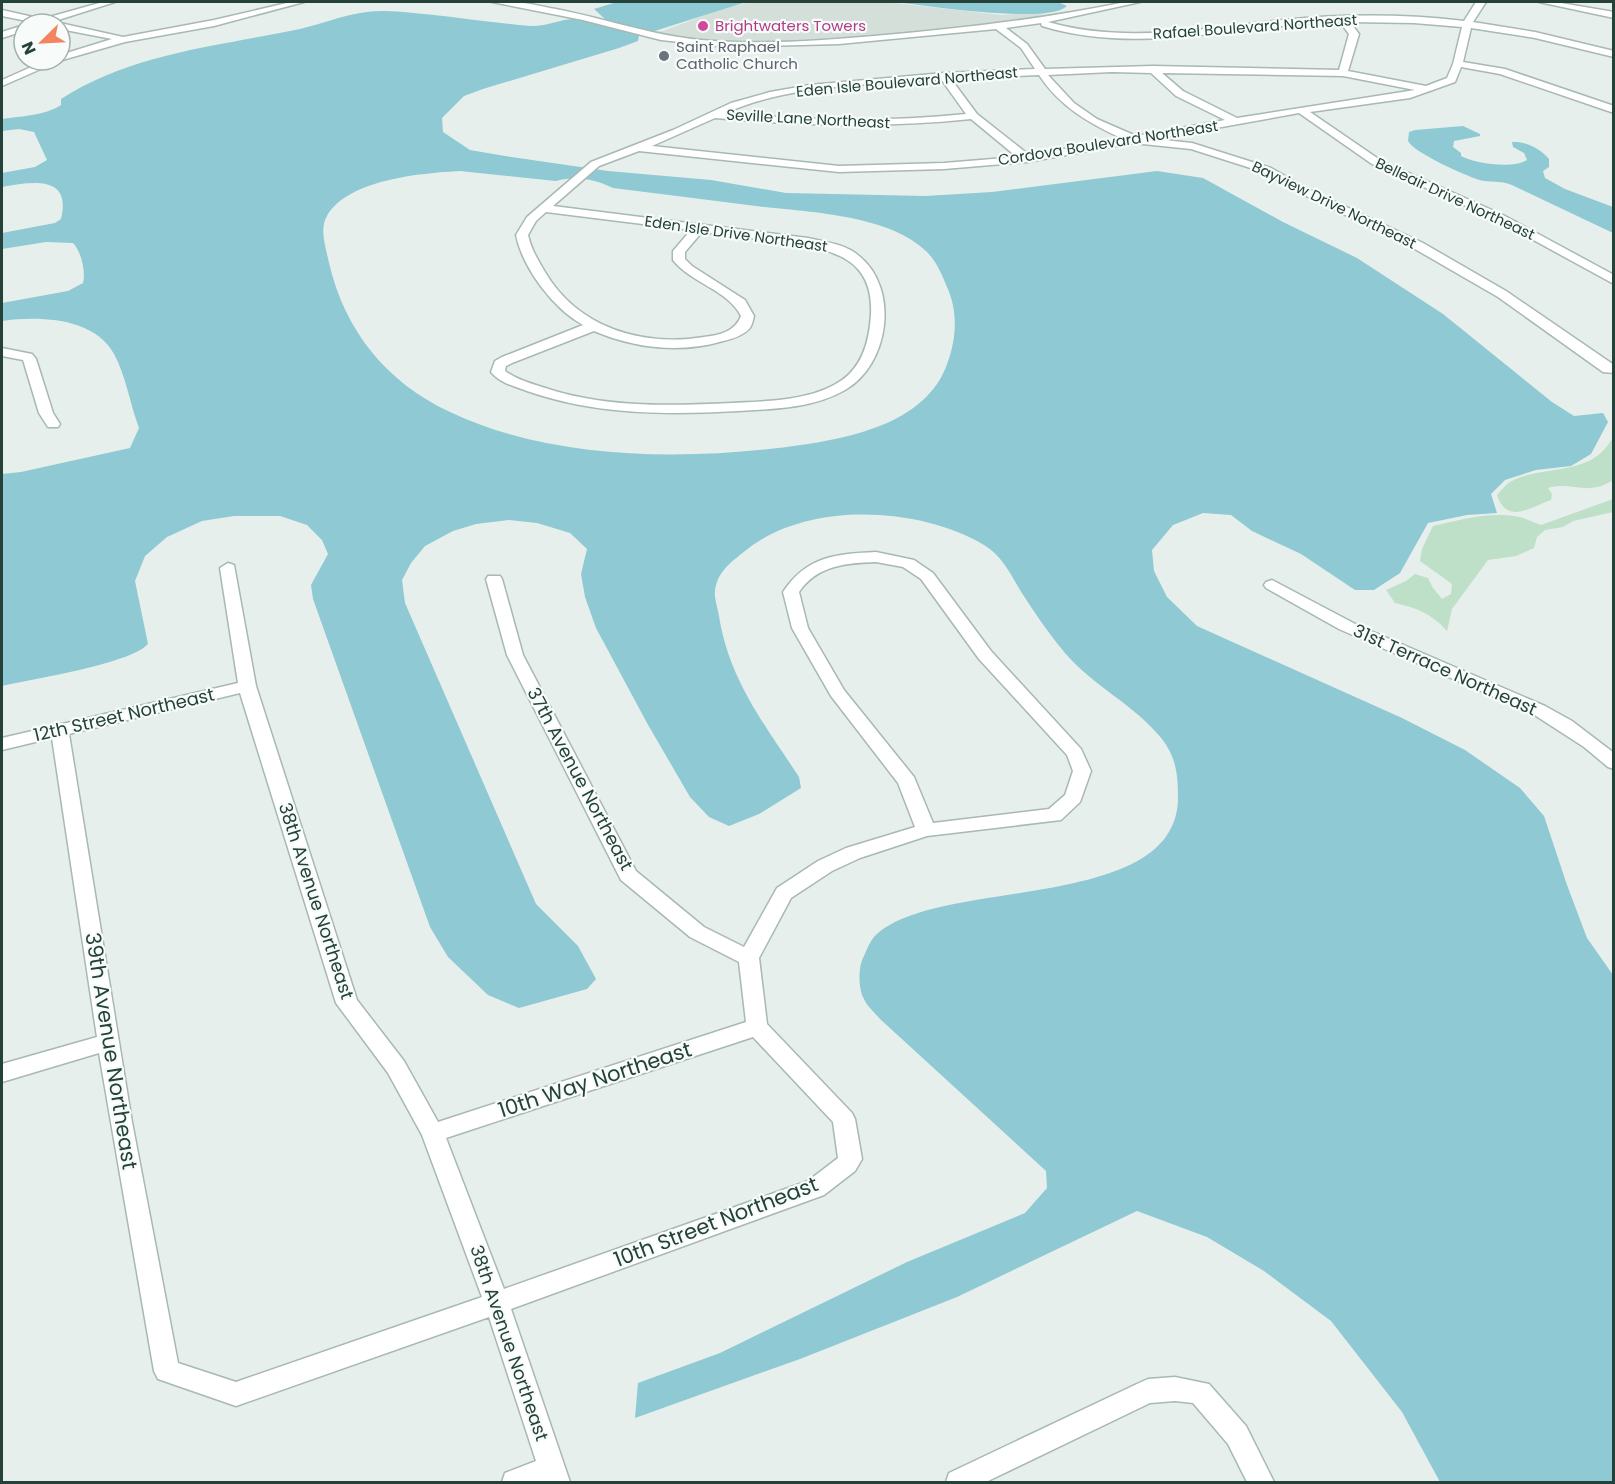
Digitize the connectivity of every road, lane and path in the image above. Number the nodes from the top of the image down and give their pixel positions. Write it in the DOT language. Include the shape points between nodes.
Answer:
graph roads {
  1 [pos="111,2"];
  2 [pos="300,2"];
  3 [pos="496,2"];
  4 [pos="541,2"];
  5 [pos="1129,2"];
  6 [pos="1482,2"];
  7 [pos="1543,2"];
  8 [pos="528,6"];
  9 [pos="72,13"];
  10 [pos="1614,15"];
  11 [pos="1342,19"];
  12 [pos="1039,22"];
  13 [pos="1467,25"];
  14 [pos="999,27"];
  15 [pos="72,28"];
  16 [pos="124,39"];
  17 [pos="1606,40"];
  18 [pos="1591,47"];
  19 [pos="72,54"];
  20 [pos="1614,54"];
  21 [pos="1458,64"];
  22 [pos="1153,69"];
  23 [pos="1042,70"];
  24 [pos="26,72"];
  25 [pos="1343,73"];
  26 [pos="944,76"];
  27 [pos="2,82"];
  28 [pos="1428,89"];
  29 [pos="1301,110"];
  30 [pos="1614,110"];
  31 [pos="714,115"];
  32 [pos="973,116"];
  33 [pos="1235,121"];
  34 [pos="1137,141"];
  35 [pos="639,148"];
  36 [pos="1027,159"];
  37 [pos="544,208"];
  38 [pos="699,228"];
  39 [pos="1614,280"];
  40 [pos="596,326"];
  41 [pos="2,352"];
  42 [pos="1611,369"];
  43 [pos="53,424"];
  44 [pos="228,568"];
  45 [pos="494,579"];
  46 [pos="1272,585"];
  47 [pos="247,686"];
  48 [pos="60,731"];
  49 [pos="2,744"];
  50 [pos="1614,763"];
  51 [pos="926,830"];
  52 [pos="749,958"];
  53 [pos="757,1027"];
  54 [pos="109,1042"];
  55 [pos="2,1074"];
  56 [pos="433,1133"];
  57 [pos="497,1303"];
  58 [pos="167,1371"];
  59 [pos="554,1475"];
  60 [pos="515,1482"];
  61 [pos="959,1482"];
  62 [pos="1261,1482"];
  1 -- 9 [label="street"];
  2 -- 16 [label="street"];
  3 -- 8 [label="street"];
  4 -- 8 [label="street"];
  5 -- 12 [label="street"];
  6 -- 13 [label="street, Cordova Boulevard Northeast"];
  7 -- 10 [label="street"];
  8 -- 14 [label="street" via="704,43 782,45"];
  11 -- 12 [label="street, Rafael Boulevard Northeast" via="1161,36 1085,32"];
  11 -- 13 [label="street, Rafael Boulevard Northeast"];
  11 -- 25 [label="street" via="1354,34"];
  12 -- 14 [label="street"];
  13 -- 18 [label="street, Rafael Boulevard Northeast" via="1525,32"];
  13 -- 21 [label="street, Cordova Boulevard Northeast"];
  14 -- 23 [label="street, Bayview Drive Northeast" via="1024,46"];
  15 -- 16 [label="street"];
  16 -- 19 [label="street"];
  17 -- 18 [label="street"];
  18 -- 20 [label="street, Rafael Boulevard Northeast"];
  21 -- 28 [label="street, Cordova Boulevard Northeast" via="1451,80"];
  21 -- 30 [label="street" via="1502,71"];
  22 -- 23 [label="street, Eden Isle Boulevard Northeast"];
  22 -- 25 [label="street, Eden Isle Boulevard Northeast"];
  22 -- 33 [label="street" via="1177,93"];
  23 -- 26 [label="street, Eden Isle Boulevard Northeast"];
  23 -- 34 [label="street, Bayview Drive Northeast" via="1070,105"];
  24 -- 27 [label="street"];
  25 -- 28 [label="street, Eden Isle Boulevard Northeast"];
  26 -- 31 [label="street, Eden Isle Boulevard Northeast" via="810,88 770,95"];
  26 -- 32 [label="street"];
  28 -- 29 [label="street, Cordova Boulevard Northeast"];
  29 -- 33 [label="street, Cordova Boulevard Northeast"];
  29 -- 39 [label="street, Belleair Drive Northeast" via="1376,162 1499,217"];
  31 -- 32 [label="street, Seville Lane Northeast" via="882,124"];
  31 -- 35 [label="street, Eden Isle Boulevard Northeast"];
  32 -- 36 [label="street"];
  33 -- 34 [label="street, Cordova Boulevard Northeast"];
  34 -- 36 [label="street, Cordova Boulevard Northeast"];
  34 -- 42 [label="street, Bayview Drive Northeast" via="1192,146 1267,170 1419,246 1502,294"];
  35 -- 36 [label="street, Cordova Boulevard Northeast" via="839,169"];
  35 -- 37 [label="street, Eden Isle Boulevard Northeast" via="592,167"];
  37 -- 38 [label="street, Eden Isle Drive Northeast"];
  37 -- 40 [label="street, Eden Isle Boulevard Northeast" via="523,230 524,245 559,302"];
  38 -- 40 [label="street, Eden Isle Boulevard Northeast" via="679,251 679,260 741,303 747,309 745,324 730,335 710,341 667,345 635,340"];
  38 -- 40 [label="street, Eden Isle Drive Northeast" via="815,243 855,258 868,272 877,307 870,354 860,371 839,388 790,402 650,410 559,398 498,372 500,364 507,360"];
  41 -- 43 [label="street" via="27,357 32,362 46,413"];
  44 -- 47 [label="street, 38th Avenue Northeast"];
  45 -- 52 [label="street, 37th Avenue Northeast" via="515,655 628,875 697,932"];
  46 -- 50 [label="street, 31st Terrace Northeast" via="1324,616 1534,708 1572,730"];
  47 -- 48 [label="street, 12th Street Northeast"];
  47 -- 56 [label="street, 38th Avenue Northeast" via="347,1003 396,1067"];
  48 -- 49 [label="street, 12th Street Northeast"];
  48 -- 54 [label="street, 39th Avenue Northeast"];
  51 -- 51 [label="street" via="1054,815 1073,798 1082,771 1075,753 985,655 927,576 908,563 876,557 838,559 801,577 791,592 800,628 837,692 906,781"];
  51 -- 52 [label="street" via="853,853 784,893"];
  52 -- 53 [label="street"];
  53 -- 56 [label="street, 10th Way Northeast"];
  53 -- 57 [label="street, 10th Street Northeast" via="844,1119 850,1159 847,1164 816,1188"];
  54 -- 55 [label="street"];
  54 -- 58 [label="street, 39th Avenue Northeast"];
  56 -- 57 [label="street, 38th Avenue Northeast"];
  57 -- 58 [label="street, 10th Street Northeast" via="236,1394"];
  57 -- 59 [label="street, 38th Avenue Northeast"];
  59 -- 60 [label="street"];
  61 -- 62 [label="street" via="1148,1391 1175,1389 1200,1392 1236,1435"];
}
